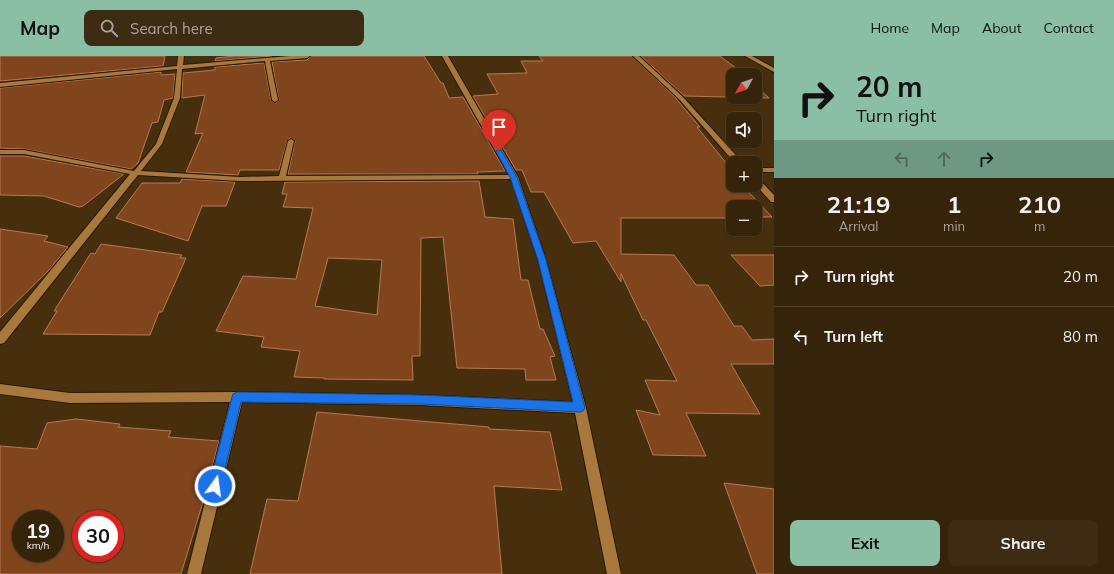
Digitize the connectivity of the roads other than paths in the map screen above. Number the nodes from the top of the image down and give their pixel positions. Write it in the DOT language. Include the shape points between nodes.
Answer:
graph roads {
  1 [pos="181,56"];
  2 [pos="307,56"];
  3 [pos="445,56"];
  4 [pos="636,56"];
  5 [pos="748,56"];
  6 [pos="267,60"];
  7 [pos="180,67"];
  8 [pos="774,70"];
  9 [pos="0,85"];
  10 [pos="275,100"];
  11 [pos="291,141"];
  12 [pos="0,152"];
  13 [pos="732,156"];
  14 [pos="762,170"];
  15 [pos="774,170"];
  16 [pos="135,173"];
  17 [pos="514,177"];
  18 [pos="282,179"];
  19 [pos="762,187"];
  20 [pos="774,200"];
  21 [pos="0,340"];
  22 [pos="0,389"];
  23 [pos="237,397"];
  24 [pos="580,408"];
  25 [pos="194,574"];
  26 [pos="614,574"];
  1 -- 7 [label="street"];
  2 -- 6 [label="street"];
  3 -- 17 [label="street"];
  4 -- 13 [label="street" via="680,97"];
  5 -- 8 [label="street"];
  6 -- 7 [label="street"];
  6 -- 10 [label="street"];
  7 -- 9 [label="street"];
  7 -- 16 [label="street" via="177,98 159,144"];
  11 -- 18 [label="street"];
  12 -- 16 [label="street" via="24,152"];
  14 -- 15 [label="street"];
  16 -- 18 [label="street"];
  16 -- 21 [label="street"];
  17 -- 18 [label="street"];
  17 -- 24 [label="street" via="542,260"];
  19 -- 20 [label="street"];
  22 -- 23 [label="street" via="70,398"];
  23 -- 24 [label="street" via="420,400"];
  23 -- 25 [label="street"];
  24 -- 26 [label="street"];
}
